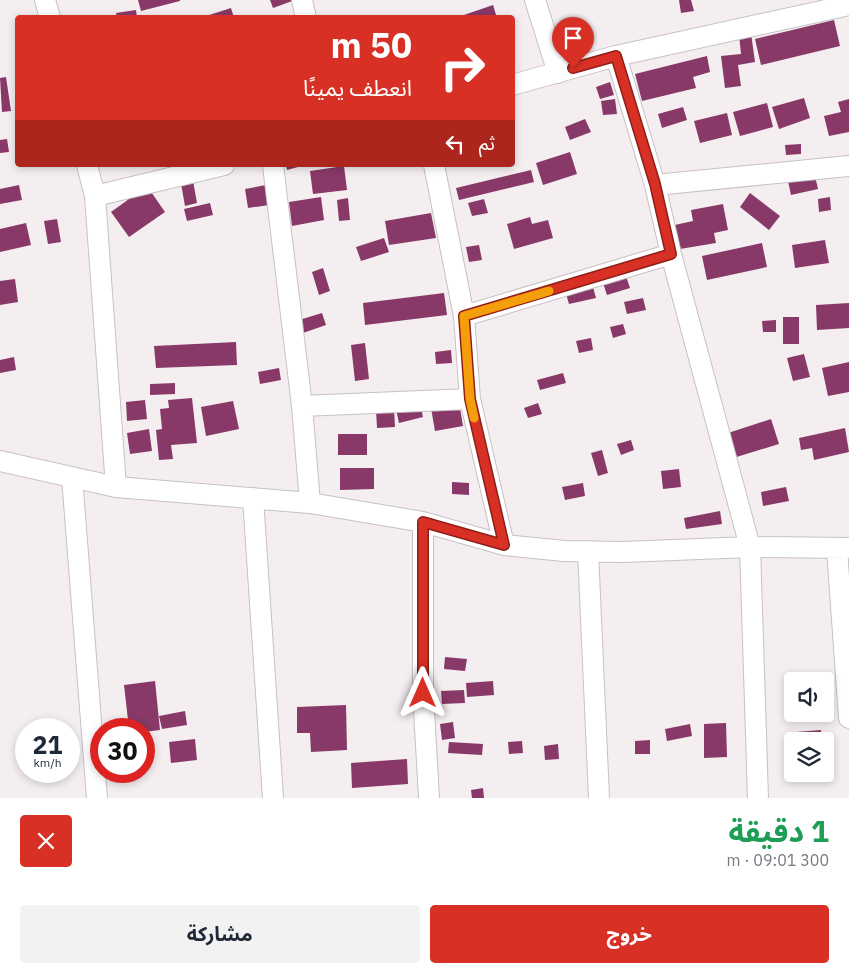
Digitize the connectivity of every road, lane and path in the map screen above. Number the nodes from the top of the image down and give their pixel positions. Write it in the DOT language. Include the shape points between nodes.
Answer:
graph roads {
  1 [pos="45,0"];
  2 [pos="302,0"];
  3 [pos="535,0"];
  4 [pos="849,6"];
  5 [pos="49,15"];
  6 [pos="305,15"];
  7 [pos="616,56"];
  8 [pos="558,73"];
  9 [pos="515,84"];
  10 [pos="849,166"];
  11 [pos="88,167"];
  12 [pos="216,167"];
  13 [pos="273,167"];
  14 [pos="434,167"];
  15 [pos="655,184"];
  16 [pos="95,196"];
  17 [pos="671,254"];
  18 [pos="464,316"];
  19 [pos="470,399"];
  20 [pos="302,406"];
  21 [pos="0,461"];
  22 [pos="72,477"];
  23 [pos="116,487"];
  24 [pos="253,498"];
  25 [pos="310,502"];
  26 [pos="423,522"];
  27 [pos="504,545"];
  28 [pos="750,547"];
  29 [pos="843,548"];
  30 [pos="588,551"];
  31 [pos="849,718"];
  32 [pos="97,798"];
  33 [pos="273,798"];
  34 [pos="429,798"];
  35 [pos="599,798"];
  36 [pos="758,798"];
  1 -- 5 [label="street"];
  2 -- 6 [label="street"];
  3 -- 8 [label="street"];
  4 -- 7 [label="street"];
  7 -- 8 [label="street"];
  7 -- 15 [label="street"];
  8 -- 9 [label="street"];
  10 -- 15 [label="street"];
  11 -- 16 [label="street"];
  12 -- 16 [label="street"];
  13 -- 20 [label="street"];
  14 -- 18 [label="street"];
  15 -- 17 [label="street"];
  16 -- 23 [label="street"];
  17 -- 18 [label="street"];
  17 -- 28 [label="street"];
  18 -- 19 [label="street"];
  19 -- 20 [label="street"];
  19 -- 27 [label="street"];
  20 -- 25 [label="street"];
  21 -- 22 [label="street"];
  22 -- 23 [label="street"];
  22 -- 32 [label="street"];
  23 -- 24 [label="street"];
  24 -- 25 [label="street"];
  24 -- 33 [label="street"];
  25 -- 26 [label="street"];
  26 -- 27 [label="street"];
  26 -- 34 [label="street" via="423,693"];
  27 -- 30 [label="street"];
  28 -- 29 [label="street"];
  28 -- 30 [label="street"];
  28 -- 36 [label="street"];
  29 -- 31 [label="street"];
  30 -- 35 [label="street"];
}
